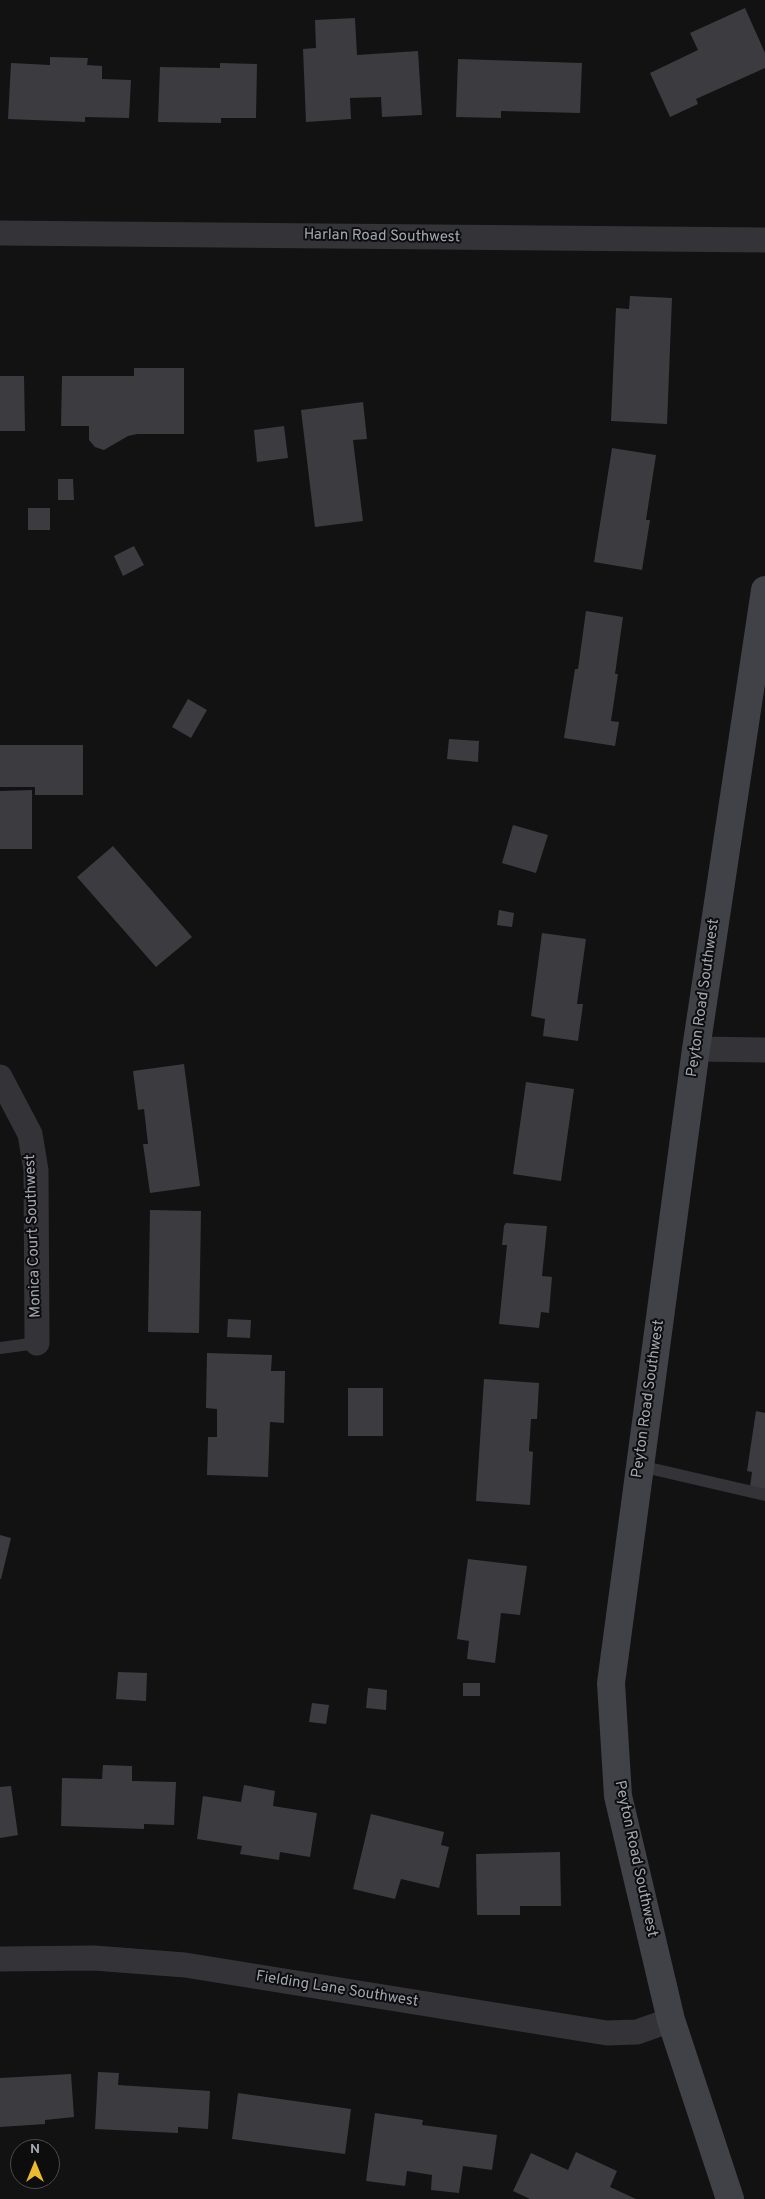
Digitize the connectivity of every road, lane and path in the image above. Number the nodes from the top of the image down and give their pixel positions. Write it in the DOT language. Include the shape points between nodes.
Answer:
graph roads {
  1 [pos="0,233"];
  2 [pos="765,240"];
  3 [pos="765,590"];
  4 [pos="696,1049"];
  5 [pos="765,1050"];
  6 [pos="0,1077"];
  7 [pos="37,1343"];
  8 [pos="0,1348"];
  9 [pos="640,1466"];
  10 [pos="765,1495"];
  11 [pos="0,1959"];
  12 [pos="671,2020"];
  13 [pos="730,2199"];
  1 -- 2 [label="street, Harlan Road Southwest"];
  3 -- 4 [label="street, Peyton Road Southwest"];
  4 -- 5 [label="street"];
  4 -- 9 [label="street, Peyton Road Southwest"];
  6 -- 7 [label="street, Monica Court Southwest" via="30,1134 36,1170"];
  7 -- 8 [label="lane"];
  9 -- 10 [label="lane"];
  9 -- 12 [label="street, Peyton Road Southwest" via="611,1683 618,1796"];
  11 -- 12 [label="street, Fielding Lane Southwest" via="94,1958 185,1965 607,2033 637,2032"];
  12 -- 13 [label="street, Peyton Road Southwest"];
}
